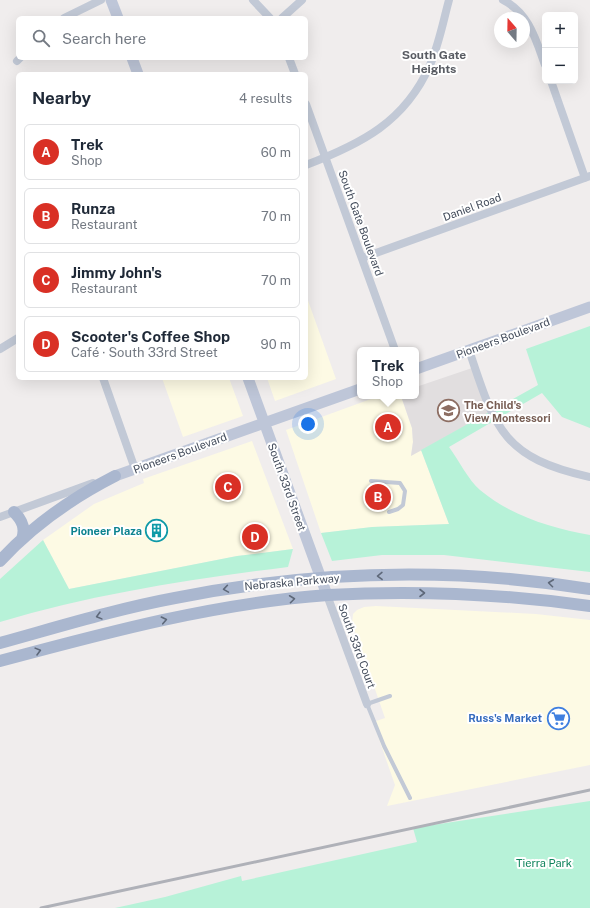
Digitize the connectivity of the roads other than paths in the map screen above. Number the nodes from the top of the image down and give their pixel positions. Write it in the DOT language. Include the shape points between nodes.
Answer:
graph roads {
  1 [pos="101,0"];
  2 [pos="111,0"];
  3 [pos="253,0"];
  4 [pos="302,0"];
  5 [pos="449,0"];
  6 [pos="503,0"];
  7 [pos="68,16"];
  8 [pos="117,16"];
  9 [pos="268,16"];
  10 [pos="284,16"];
  11 [pos="542,57"];
  12 [pos="133,60"];
  13 [pos="290,60"];
  14 [pos="137,72"];
  15 [pos="294,72"];
  16 [pos="552,84"];
  17 [pos="308,109"];
  18 [pos="326,157"];
  19 [pos="308,164"];
  20 [pos="588,177"];
  21 [pos="362,258"];
  22 [pos="590,307"];
  23 [pos="16,339"];
  24 [pos="394,347"];
  25 [pos="0,349"];
  26 [pos="469,350"];
  27 [pos="419,368"];
  28 [pos="104,380"];
  29 [pos="249,380"];
  30 [pos="357,390"];
  31 [pos="264,423"];
  32 [pos="135,469"];
  33 [pos="115,476"];
  34 [pos="590,478"];
  35 [pos="371,481"];
  36 [pos="14,512"];
  37 [pos="389,512"];
  38 [pos="0,517"];
  39 [pos="22,539"];
  40 [pos="11,549"];
  41 [pos="0,558"];
  42 [pos="0,561"];
  43 [pos="320,578"];
  44 [pos="590,589"];
  45 [pos="327,595"];
  46 [pos="590,606"];
  47 [pos="0,643"];
  48 [pos="0,661"];
  49 [pos="390,696"];
  50 [pos="367,704"];
  51 [pos="410,798"];
  1 -- 7 [label="street"];
  2 -- 8 [label="main road"];
  3 -- 9 [label="street"];
  4 -- 10 [label="street"];
  5 -- 18 [label="street" via="434,54 413,95 400,111 370,136"];
  6 -- 11 [label="street" via="515,8 530,26"];
  12 -- 14 [label="main road"];
  13 -- 15 [label="street"];
  16 -- 20 [label="street"];
  17 -- 18 [label="street, South Gate Boulevard"];
  18 -- 19 [label="street"];
  18 -- 21 [label="street, South Gate Boulevard"];
  20 -- 21 [label="street, Daniel Road"];
  21 -- 24 [label="street, South Gate Boulevard"];
  22 -- 26 [label="main road, Pioneers Boulevard"];
  23 -- 25 [label="street"];
  26 -- 27 [label="main road, Pioneers Boulevard"];
  26 -- 34 [label="street" via="494,420 512,443 538,461"];
  28 -- 32 [label="street"];
  29 -- 31 [label="main road, South 33rd Street"];
  30 -- 31 [label="main road, Pioneers Boulevard"];
  31 -- 32 [label="main road, Pioneers Boulevard"];
  31 -- 43 [label="main road, South 33rd Street"];
  32 -- 33 [label="main road, Pioneers Boulevard"];
  33 -- 36 [label="street, Pioneers Boulevard"];
  33 -- 39 [label="main road" via="62,507"];
  35 -- 37 [label="lane" via="400,482 405,492 403,504"];
  36 -- 38 [label="street, Pioneers Boulevard"];
  36 -- 39 [label="main road" via="22,522"];
  39 -- 40 [label="main road"];
  40 -- 41 [label="main road"];
  40 -- 42 [label="main road"];
  44 -- 43 [label="main road, Nebraska Parkway, one-way" via="483,577"];
  43 -- 45 [label="main road, South 33rd Street"];
  43 -- 47 [label="main road, Nebraska Parkway, one-way" via="231,588 176,598 111,612"];
  45 -- 46 [label="main road, Nebraska Parkway, one-way" via="486,595"];
  48 -- 45 [label="main road, Nebraska Parkway, one-way" via="172,618 236,606"];
  45 -- 50 [label="street, South 33rd Court"];
  49 -- 50 [label="lane"];
  50 -- 51 [label="lane" via="384,746"];
}
